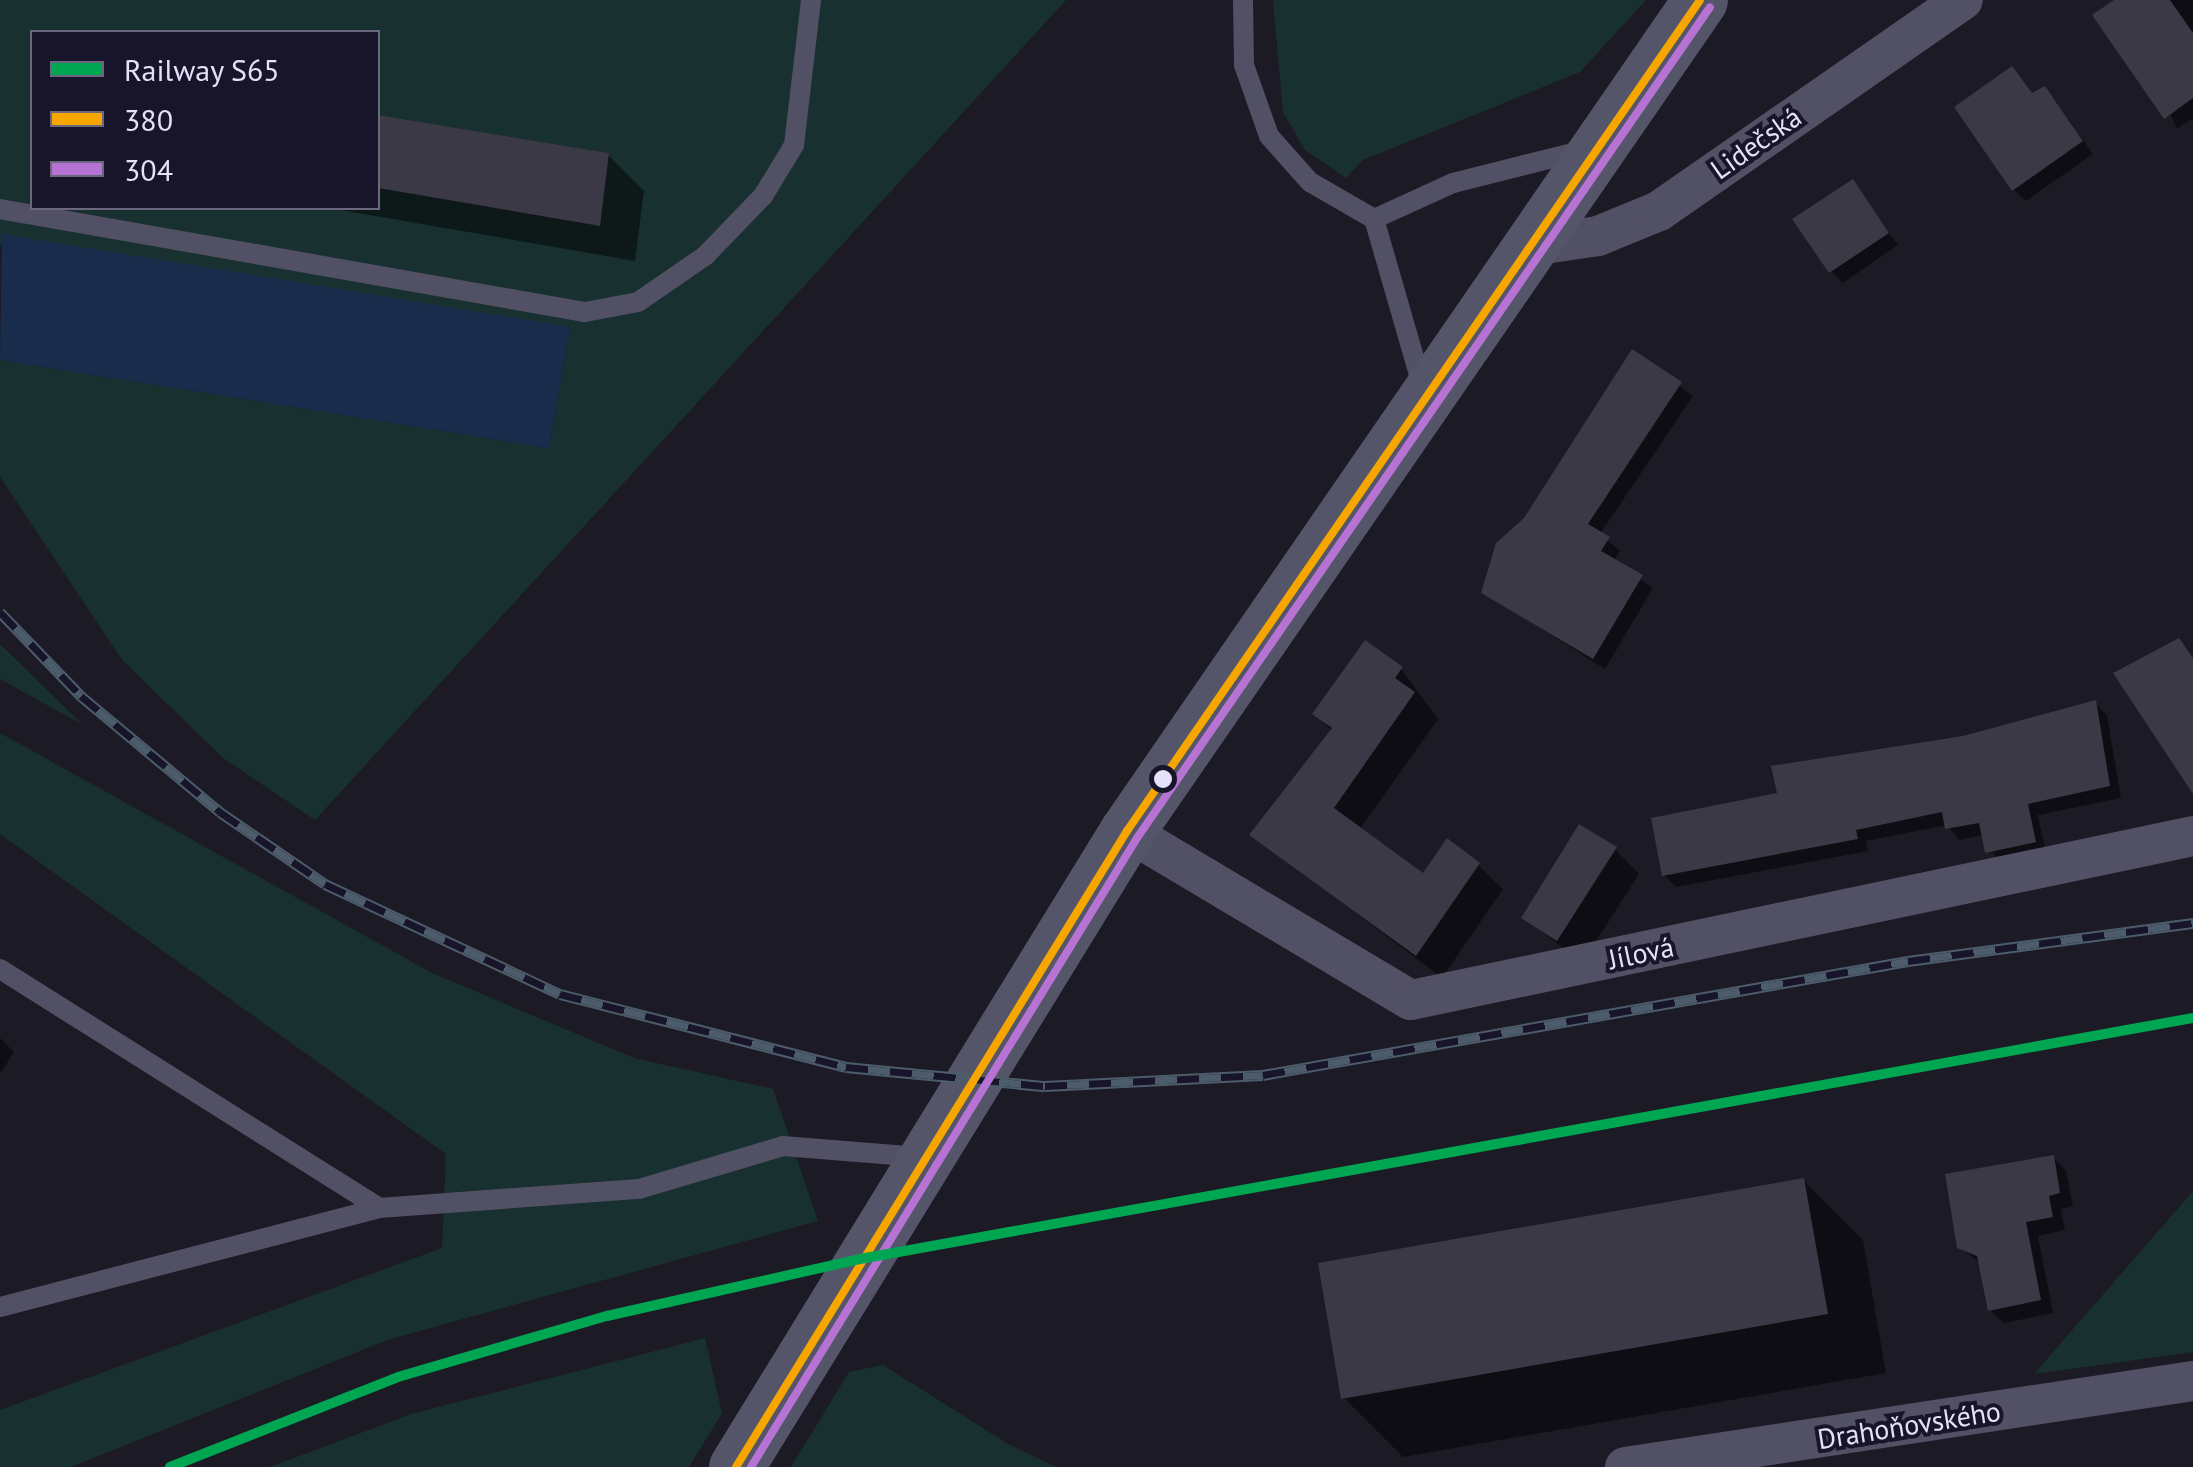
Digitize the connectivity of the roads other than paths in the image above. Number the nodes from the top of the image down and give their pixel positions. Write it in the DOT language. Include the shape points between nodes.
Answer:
graph roads {
  1 [pos="811,0"];
  2 [pos="1243,0"];
  3 [pos="1700,0"];
  4 [pos="1963,0"];
  5 [pos="1600,145"];
  6 [pos="0,209"];
  7 [pos="1374,218"];
  8 [pos="1531,246"];
  9 [pos="1424,395"];
  10 [pos="1127,830"];
  11 [pos="2193,836"];
  12 [pos="0,968"];
  13 [pos="920,1157"];
  14 [pos="379,1208"];
  15 [pos="0,1307"];
  16 [pos="2193,1381"];
  17 [pos="1752,1458"];
  18 [pos="736,1467"];
  19 [pos="1625,1467"];
  1 -- 6 [label="lane" via="794,145 763,196 705,256 638,302 585,312"];
  2 -- 7 [label="lane" via="1247,84 1268,136 1310,182"];
  3 -- 5 [label="main road"];
  4 -- 8 [label="street, Lidečská" via="1659,211 1598,236"];
  5 -- 7 [label="lane" via="1453,184"];
  5 -- 8 [label="main road"];
  7 -- 9 [label="lane"];
  8 -- 9 [label="main road"];
  9 -- 10 [label="main road"];
  10 -- 11 [label="street, Jílová" via="1412,1000"];
  10 -- 13 [label="main road"];
  12 -- 14 [label="lane"];
  13 -- 14 [label="lane" via="783,1146 639,1189"];
  13 -- 18 [label="main road"];
  14 -- 15 [label="lane"];
  16 -- 17 [label="street, Drahoňovského"];
  17 -- 19 [label="street, Drahoňovského"];
}
